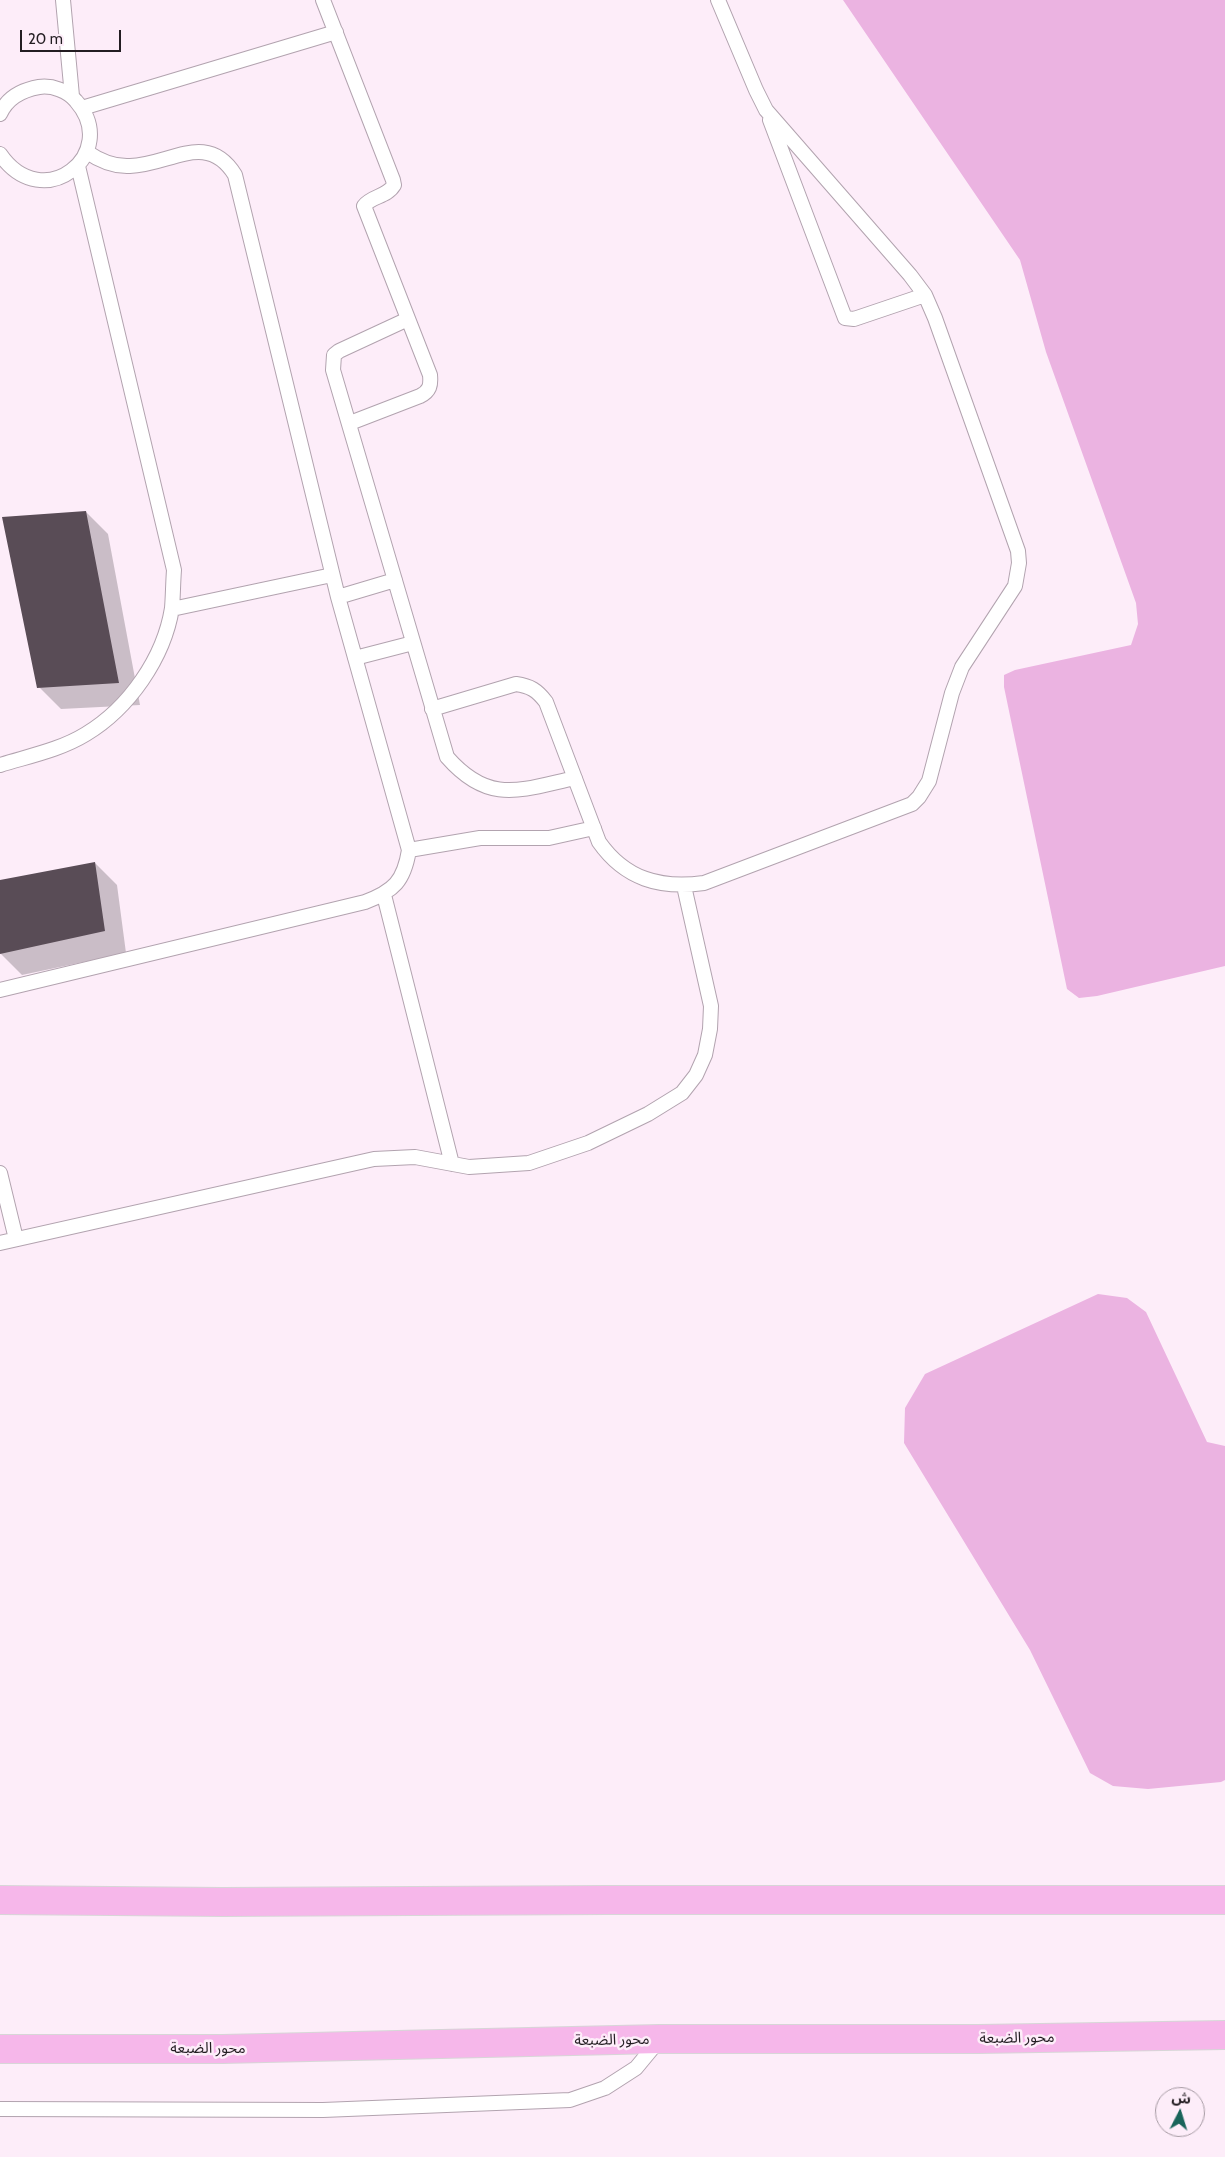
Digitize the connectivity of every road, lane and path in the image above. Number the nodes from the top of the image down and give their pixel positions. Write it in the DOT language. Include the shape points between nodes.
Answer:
graph roads {
  1 [pos="62,0"];
  2 [pos="323,0"];
  3 [pos="718,0"];
  4 [pos="336,32"];
  5 [pos="72,96"];
  6 [pos="82,108"];
  7 [pos="766,110"];
  8 [pos="0,114"];
  9 [pos="87,152"];
  10 [pos="0,154"];
  11 [pos="78,166"];
  12 [pos="4,169"];
  13 [pos="925,296"];
  14 [pos="408,319"];
  15 [pos="350,423"];
  16 [pos="332,575"];
  17 [pos="394,580"];
  18 [pos="338,597"];
  19 [pos="172,609"];
  20 [pos="412,643"];
  21 [pos="355,658"];
  22 [pos="432,709"];
  23 [pos="0,765"];
  24 [pos="575,778"];
  25 [pos="594,828"];
  26 [pos="409,850"];
  27 [pos="684,886"];
  28 [pos="384,895"];
  29 [pos="0,990"];
  30 [pos="452,1164"];
  31 [pos="0,1173"];
  32 [pos="16,1239"];
  33 [pos="0,1242"];
  34 [pos="0,1900"];
  35 [pos="1225,1900"];
  36 [pos="1225,2035"];
  37 [pos="660,2039"];
  38 [pos="0,2049"];
  39 [pos="0,2109"];
  1 -- 5 [label="lane"];
  2 -- 4 [label="lane"];
  3 -- 7 [label="lane"];
  4 -- 6 [label="lane"];
  4 -- 14 [label="lane" via="393,180 391,191 364,206"];
  5 -- 6 [label="lane"];
  5 -- 8 [label="lane" via="42,86 27,89 13,97"];
  6 -- 9 [label="lane" via="89,122"];
  7 -- 13 [label="lane"];
  7 -- 13 [label="lane" via="842,315 849,320 854,319"];
  9 -- 11 [label="lane"];
  9 -- 16 [label="lane" via="100,161 132,166 205,152 217,155 235,175"];
  10 -- 12 [label="lane"];
  11 -- 12 [label="lane" via="52,180 36,180"];
  11 -- 19 [label="lane" via="174,570"];
  13 -- 27 [label="lane" via="1018,551 1015,586 962,666 929,781 912,804 713,879"];
  14 -- 15 [label="lane" via="334,355 333,370"];
  14 -- 15 [label="lane" via="430,375 431,384 427,392"];
  15 -- 17 [label="lane"];
  16 -- 18 [label="lane"];
  16 -- 19 [label="lane"];
  17 -- 18 [label="lane"];
  17 -- 20 [label="lane"];
  18 -- 21 [label="lane"];
  19 -- 23 [label="lane" via="160,646 142,680 117,710 86,734 51,750"];
  20 -- 21 [label="lane"];
  20 -- 22 [label="lane"];
  21 -- 26 [label="lane"];
  22 -- 24 [label="lane" via="447,757 478,785 520,790"];
  22 -- 24 [label="lane" via="504,686 528,686 539,692 546,702"];
  24 -- 25 [label="lane"];
  25 -- 26 [label="lane" via="549,838 480,838"];
  25 -- 27 [label="lane" via="604,849 621,867 663,884"];
  26 -- 28 [label="lane" via="406,868 397,884"];
  27 -- 30 [label="lane" via="711,1006 705,1055 696,1075 682,1093 648,1114 588,1143 529,1163 469,1167"];
  28 -- 29 [label="lane"];
  28 -- 30 [label="lane"];
  30 -- 32 [label="lane" via="415,1157 374,1159"];
  31 -- 32 [label="lane"];
  32 -- 33 [label="lane"];
  34 -- 35 [label="highway"];
  36 -- 37 [label="highway, محور الضبعة"];
  37 -- 38 [label="highway, محور الضبعة" via="222,2049"];
  37 -- 39 [label="lane" via="636,2068 606,2088 570,2100 324,2110"];
}
